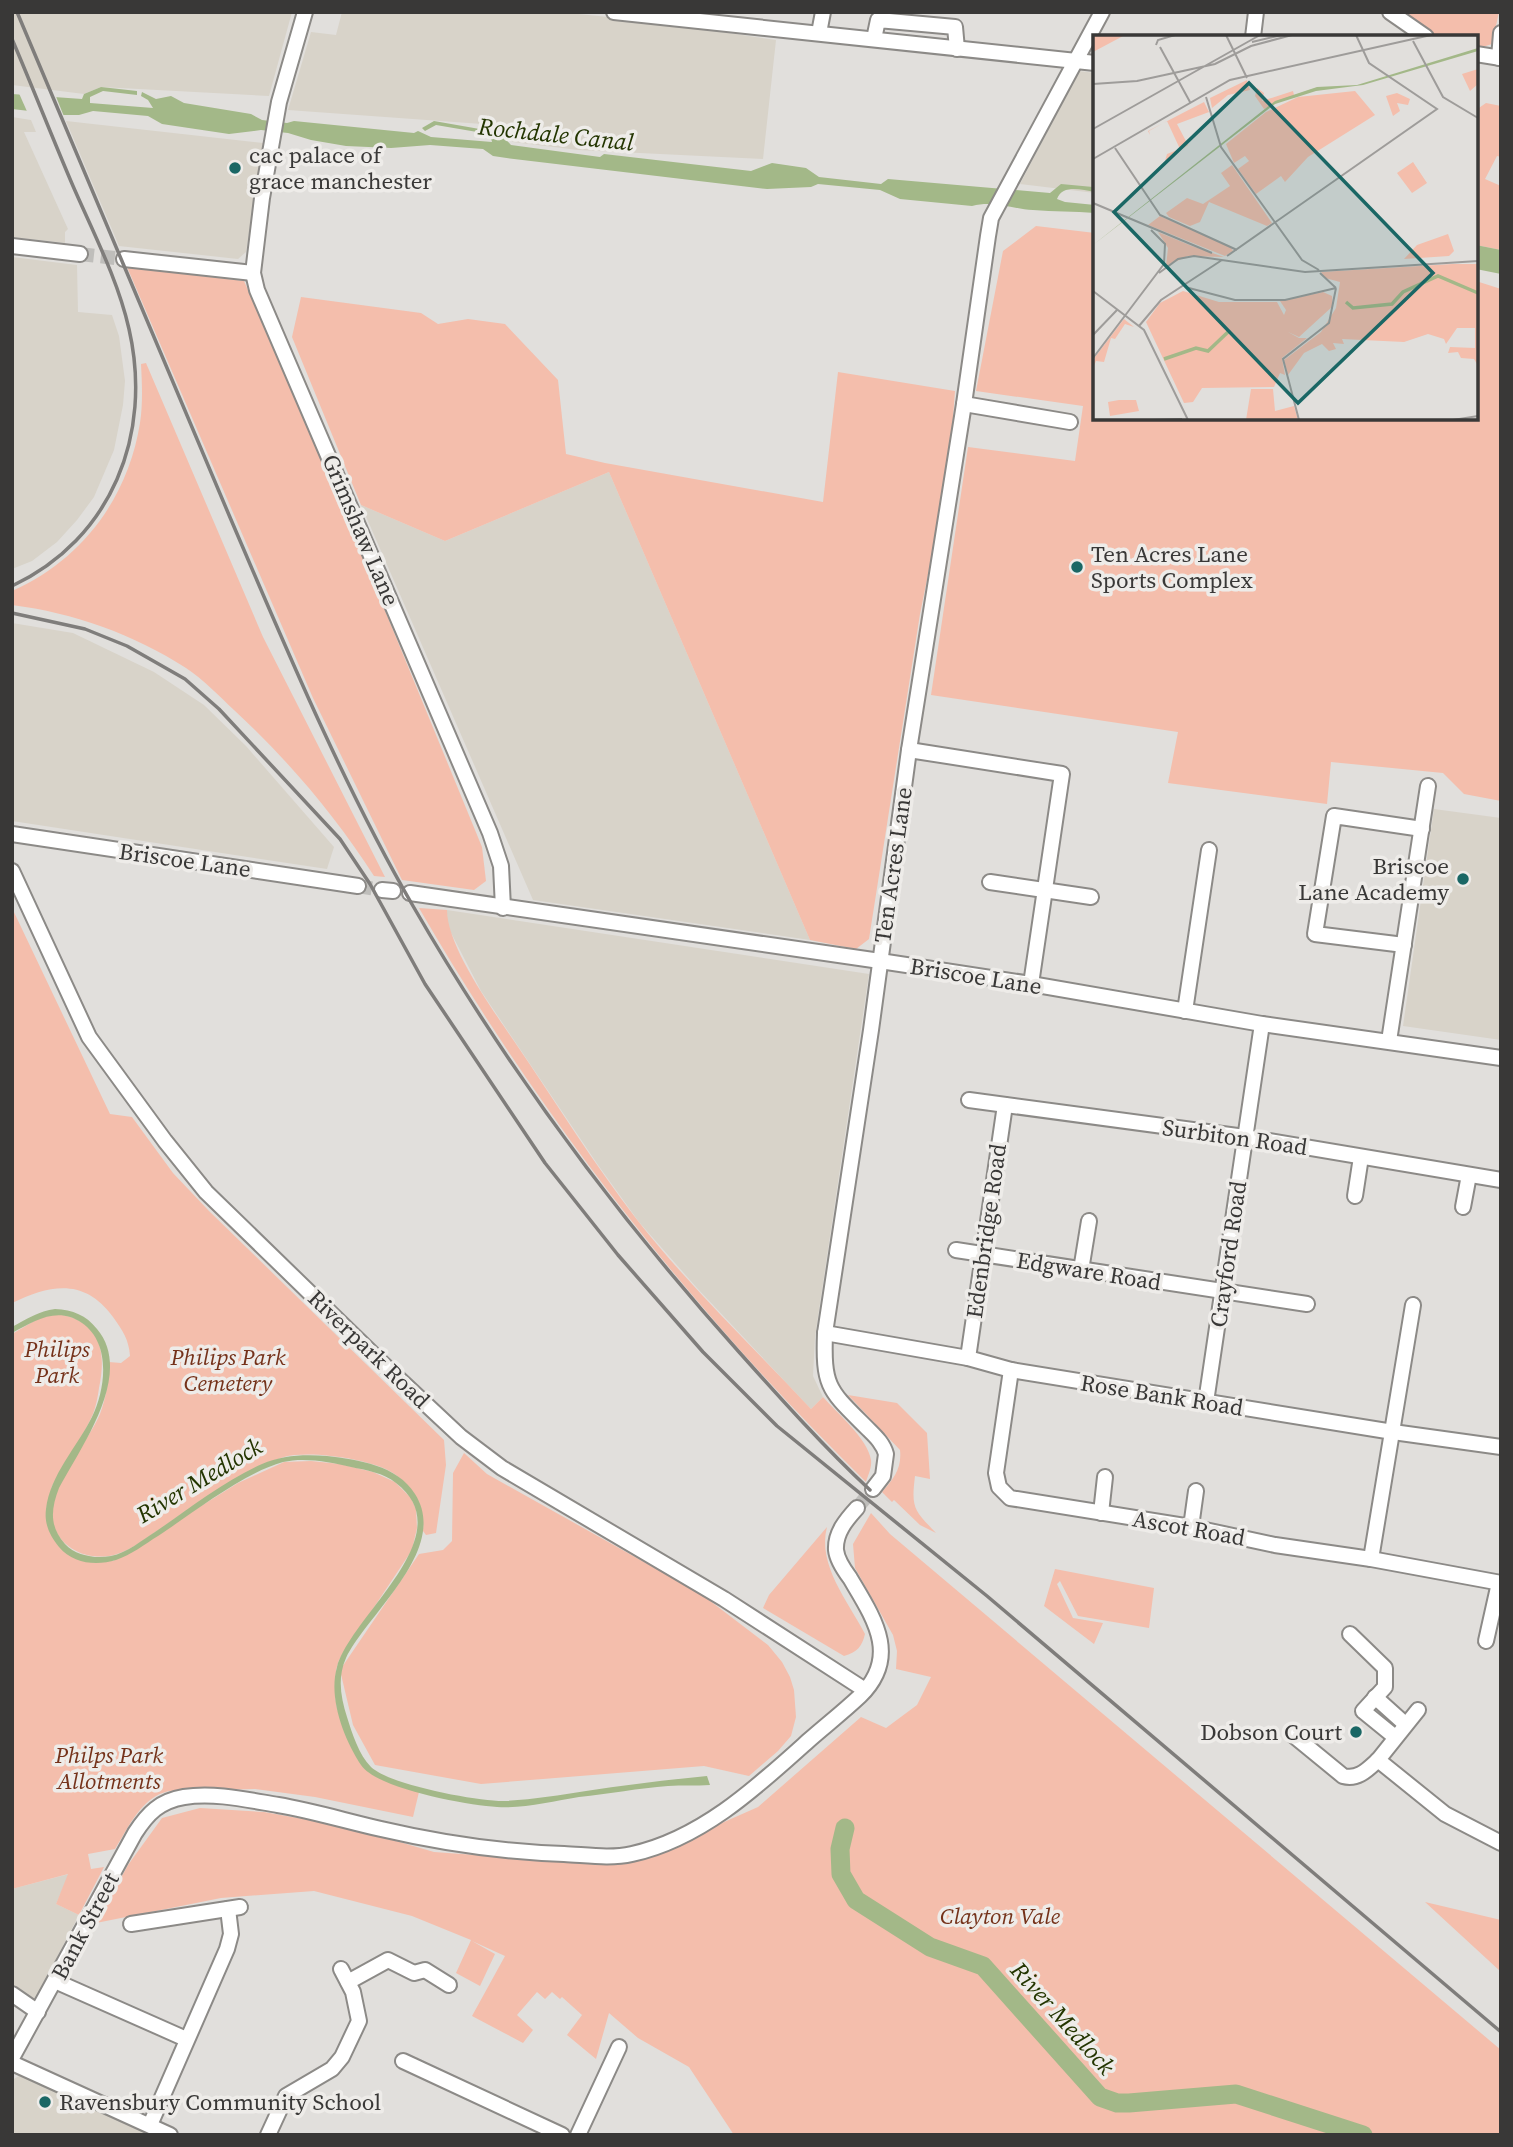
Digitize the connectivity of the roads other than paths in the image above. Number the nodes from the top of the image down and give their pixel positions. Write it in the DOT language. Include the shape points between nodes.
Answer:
graph roads {
  1 [pos="305,12"];
  2 [pos="614,12"];
  3 [pos="823,12"];
  4 [pos="1102,12"];
  5 [pos="1256,12"];
  6 [pos="1390,12"];
  7 [pos="819,33"];
  8 [pos="1501,33"];
  9 [pos="1252,35"];
  10 [pos="1423,35"];
  11 [pos="874,39"];
  12 [pos="957,49"];
  13 [pos="1478,54"];
  14 [pos="1500,58"];
  15 [pos="1076,61"];
  16 [pos="1093,63"];
  17 [pos="12,246"];
  18 [pos="80,254"];
  19 [pos="124,259"];
  20 [pos="253,272"];
  21 [pos="964,404"];
  22 [pos="1070,422"];
  23 [pos="909,750"];
  24 [pos="1428,786"];
  25 [pos="1422,829"];
  26 [pos="12,834"];
  27 [pos="1209,850"];
  28 [pos="12,871"];
  29 [pos="990,881"];
  30 [pos="358,886"];
  31 [pos="1044,890"];
  32 [pos="410,893"];
  33 [pos="1091,897"];
  34 [pos="503,908"];
  35 [pos="1404,945"];
  36 [pos="880,961"];
  37 [pos="1031,984"];
  38 [pos="1185,1011"];
  39 [pos="1262,1024"];
  40 [pos="1390,1041"];
  41 [pos="1501,1058"];
  42 [pos="969,1100"];
  43 [pos="1005,1105"];
  44 [pos="1245,1137"];
  45 [pos="1361,1157"];
  46 [pos="1469,1175"];
  47 [pos="1501,1180"];
  48 [pos="1354,1196"];
  49 [pos="1463,1207"];
  50 [pos="1088,1221"];
  51 [pos="956,1250"];
  52 [pos="983,1254"];
  53 [pos="1080,1270"];
  54 [pos="1223,1293"];
  55 [pos="1307,1304"];
  56 [pos="1412,1305"];
  57 [pos="825,1333"];
  58 [pos="968,1358"];
  59 [pos="1011,1370"];
  60 [pos="1206,1402"];
  61 [pos="1393,1432"];
  62 [pos="1501,1447"];
  63 [pos="1105,1477"];
  64 [pos="873,1489"];
  65 [pos="1196,1491"];
  66 [pos="857,1508"];
  67 [pos="1101,1513"];
  68 [pos="1191,1527"];
  69 [pos="1371,1559"];
  70 [pos="1500,1583"];
  71 [pos="1350,1634"];
  72 [pos="1486,1641"];
  73 [pos="865,1690"];
  74 [pos="1375,1697"];
  75 [pos="1418,1710"];
  76 [pos="1405,1724"];
  77 [pos="1293,1735"];
  78 [pos="1395,1737"];
  79 [pos="1378,1760"];
  80 [pos="1501,1843"];
  81 [pos="131,1924"];
  82 [pos="55,1981"];
  83 [pos="449,1986"];
  84 [pos="12,1994"];
  85 [pos="38,2012"];
  86 [pos="186,2039"];
  87 [pos="620,2047"];
  88 [pos="12,2061"];
  89 [pos="403,2061"];
  90 [pos="150,2125"];
  91 [pos="170,2135"];
  92 [pos="268,2135"];
  93 [pos="562,2135"];
  94 [pos="578,2135"];
  1 -- 20 [label="street, Grimshaw Lane" via="279,102"];
  2 -- 7 [label="street"];
  3 -- 7 [label="street"];
  4 -- 15 [label="street"];
  5 -- 9 [label="street"];
  6 -- 10 [label="street"];
  7 -- 11 [label="street"];
  8 -- 14 [label="street"];
  11 -- 12 [label="street"];
  11 -- 12 [label="street" via="878,20 955,27"];
  12 -- 15 [label="street"];
  13 -- 14 [label="street"];
  15 -- 16 [label="street"];
  15 -- 21 [label="street, Ten Acres Lane" via="991,218"];
  17 -- 18 [label="street"];
  19 -- 20 [label="street"];
  20 -- 34 [label="street, Grimshaw Lane" via="490,833 500,866"];
  21 -- 22 [label="street"];
  21 -- 23 [label="street, Ten Acres Lane"];
  23 -- 31 [label="street" via="1062,774"];
  23 -- 36 [label="street, Ten Acres Lane"];
  24 -- 25 [label="street"];
  25 -- 35 [label="street"];
  25 -- 35 [label="street" via="1334,816 1315,933"];
  26 -- 30 [label="street, Briscoe Lane"];
  27 -- 38 [label="street"];
  28 -- 73 [label="street, Riverpark Road" via="89,1037 166,1141 206,1192 384,1365 461,1437 502,1468 724,1599"];
  29 -- 31 [label="street"];
  31 -- 33 [label="street"];
  31 -- 37 [label="street"];
  32 -- 34 [label="street, Briscoe Lane"];
  34 -- 36 [label="street, Briscoe Lane"];
  35 -- 40 [label="street"];
  36 -- 37 [label="street, Briscoe Lane"];
  36 -- 57 [label="street, Ten Acres Lane"];
  37 -- 38 [label="street, Briscoe Lane"];
  38 -- 39 [label="street, Briscoe Lane"];
  39 -- 40 [label="street, Briscoe Lane"];
  39 -- 44 [label="street, Crayford Road"];
  40 -- 41 [label="street, Briscoe Lane"];
  42 -- 43 [label="street, Surbiton Road"];
  43 -- 44 [label="street, Surbiton Road"];
  43 -- 52 [label="street, Edenbridge Road"];
  44 -- 45 [label="street, Surbiton Road"];
  44 -- 54 [label="street, Crayford Road"];
  45 -- 46 [label="street, Surbiton Road"];
  45 -- 48 [label="street"];
  46 -- 47 [label="street, Surbiton Road"];
  46 -- 49 [label="street"];
  50 -- 53 [label="street"];
  51 -- 52 [label="street, Edgware Road"];
  52 -- 53 [label="street, Edgware Road"];
  52 -- 58 [label="street, Edenbridge Road"];
  53 -- 54 [label="street, Edgware Road"];
  54 -- 55 [label="street, Edgware Road"];
  54 -- 60 [label="street, Crayford Road"];
  56 -- 61 [label="street"];
  57 -- 58 [label="street, Rose Bank Road"];
  57 -- 64 [label="street, Ten Acres Lane" via="828,1384 887,1454 883,1476"];
  58 -- 59 [label="street, Rose Bank Road"];
  59 -- 60 [label="street, Rose Bank Road"];
  59 -- 67 [label="street, Ascot Road" via="996,1473 999,1488 1010,1498"];
  60 -- 61 [label="street, Rose Bank Road"];
  61 -- 62 [label="street, Rose Bank Road"];
  61 -- 69 [label="street"];
  63 -- 67 [label="street"];
  65 -- 68 [label="street"];
  66 -- 73 [label="street" via="840,1530 836,1552 873,1616 881,1640 880,1660"];
  67 -- 68 [label="street, Ascot Road"];
  68 -- 69 [label="street, Ascot Road"];
  69 -- 70 [label="street, Ascot Road"];
  70 -- 72 [label="street"];
  71 -- 74 [label="street" via="1385,1668 1385,1687"];
  73 -- 82 [label="street, Bank Street" via="722,1813 672,1841 631,1854 489,1849 381,1829 322,1812 221,1797 184,1797 159,1804 135,1833"];
  74 -- 76 [label="street"];
  74 -- 78 [label="street" via="1363,1711"];
  75 -- 76 [label="street"];
  76 -- 78 [label="street"];
  77 -- 79 [label="street" via="1343,1776 1364,1773"];
  78 -- 79 [label="street"];
  79 -- 80 [label="street" via="1445,1814"];
  81 -- 86 [label="street" via="234,1908 229,1941"];
  82 -- 85 [label="street, Bank Street"];
  82 -- 86 [label="street"];
  83 -- 92 [label="street" via="425,1970 414,1973 388,1960 344,1975 359,2021 342,2057 332,2069 286,2096"];
  84 -- 85 [label="street"];
  85 -- 88 [label="street, Bank Street"];
  86 -- 90 [label="street"];
  87 -- 94 [label="street"];
  88 -- 90 [label="street"];
  89 -- 93 [label="street"];
  90 -- 91 [label="street"];
}
